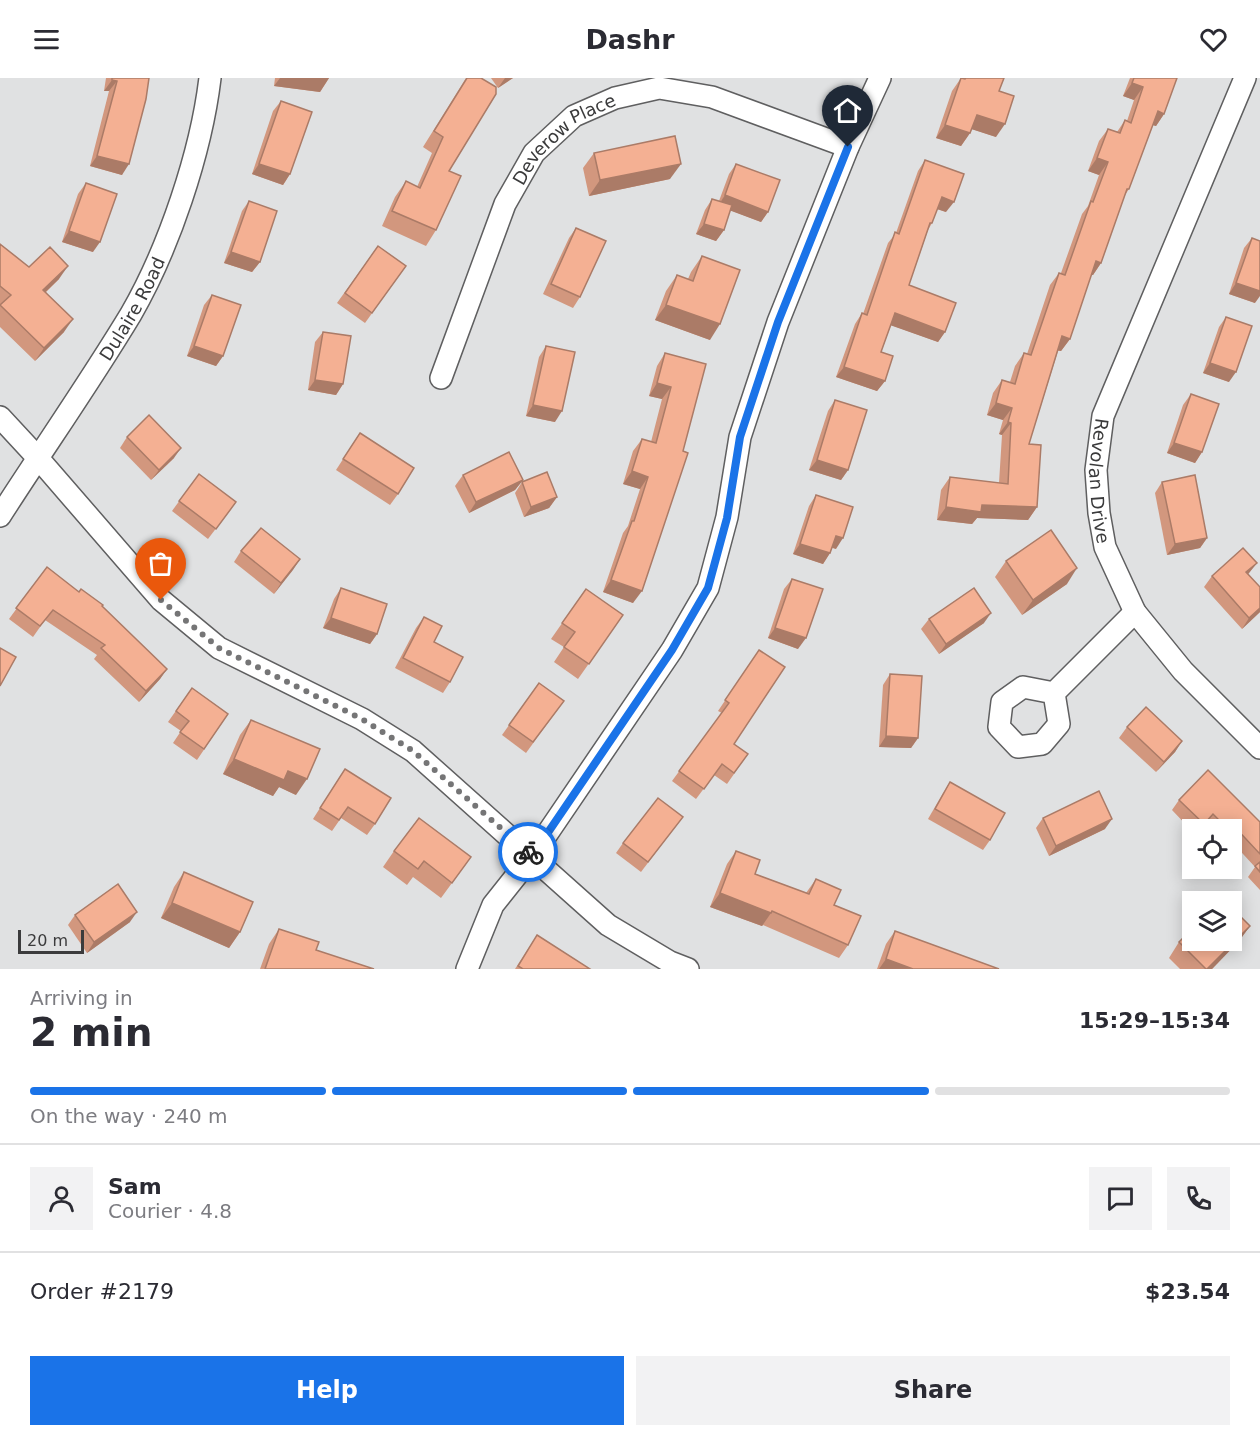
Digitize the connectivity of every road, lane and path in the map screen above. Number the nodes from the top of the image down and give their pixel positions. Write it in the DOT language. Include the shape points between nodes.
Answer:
graph roads {
  1 [pos="210,78"];
  2 [pos="880,78"];
  3 [pos="1245,78"];
  4 [pos="848,147"];
  5 [pos="441,378"];
  6 [pos="0,417"];
  7 [pos="38,458"];
  8 [pos="0,516"];
  9 [pos="1135,612"];
  10 [pos="1054,693"];
  11 [pos="1260,747"];
  12 [pos="532,856"];
  13 [pos="467,969"];
  14 [pos="688,969"];
  1 -- 7 [label="street, Dulaire Road" via="188,174 151,272 131,313"];
  2 -- 4 [label="street"];
  3 -- 9 [label="street, Revolan Drive" via="1103,417 1096,470 1099,513 1105,547"];
  4 -- 5 [label="street, Deverow Place" via="712,97 659,88 615,98 574,116 534,153 505,204"];
  4 -- 12 [label="street" via="778,322 740,437 727,518 708,588 672,650"];
  6 -- 7 [label="street"];
  7 -- 8 [label="street, Dulaire Road"];
  7 -- 12 [label="street" via="161,600 219,648 362,719 413,751"];
  9 -- 10 [label="street"];
  9 -- 11 [label="street, Revolan Drive" via="1183,671"];
  12 -- 13 [label="street" via="493,905"];
  12 -- 14 [label="street" via="608,925"];
}
